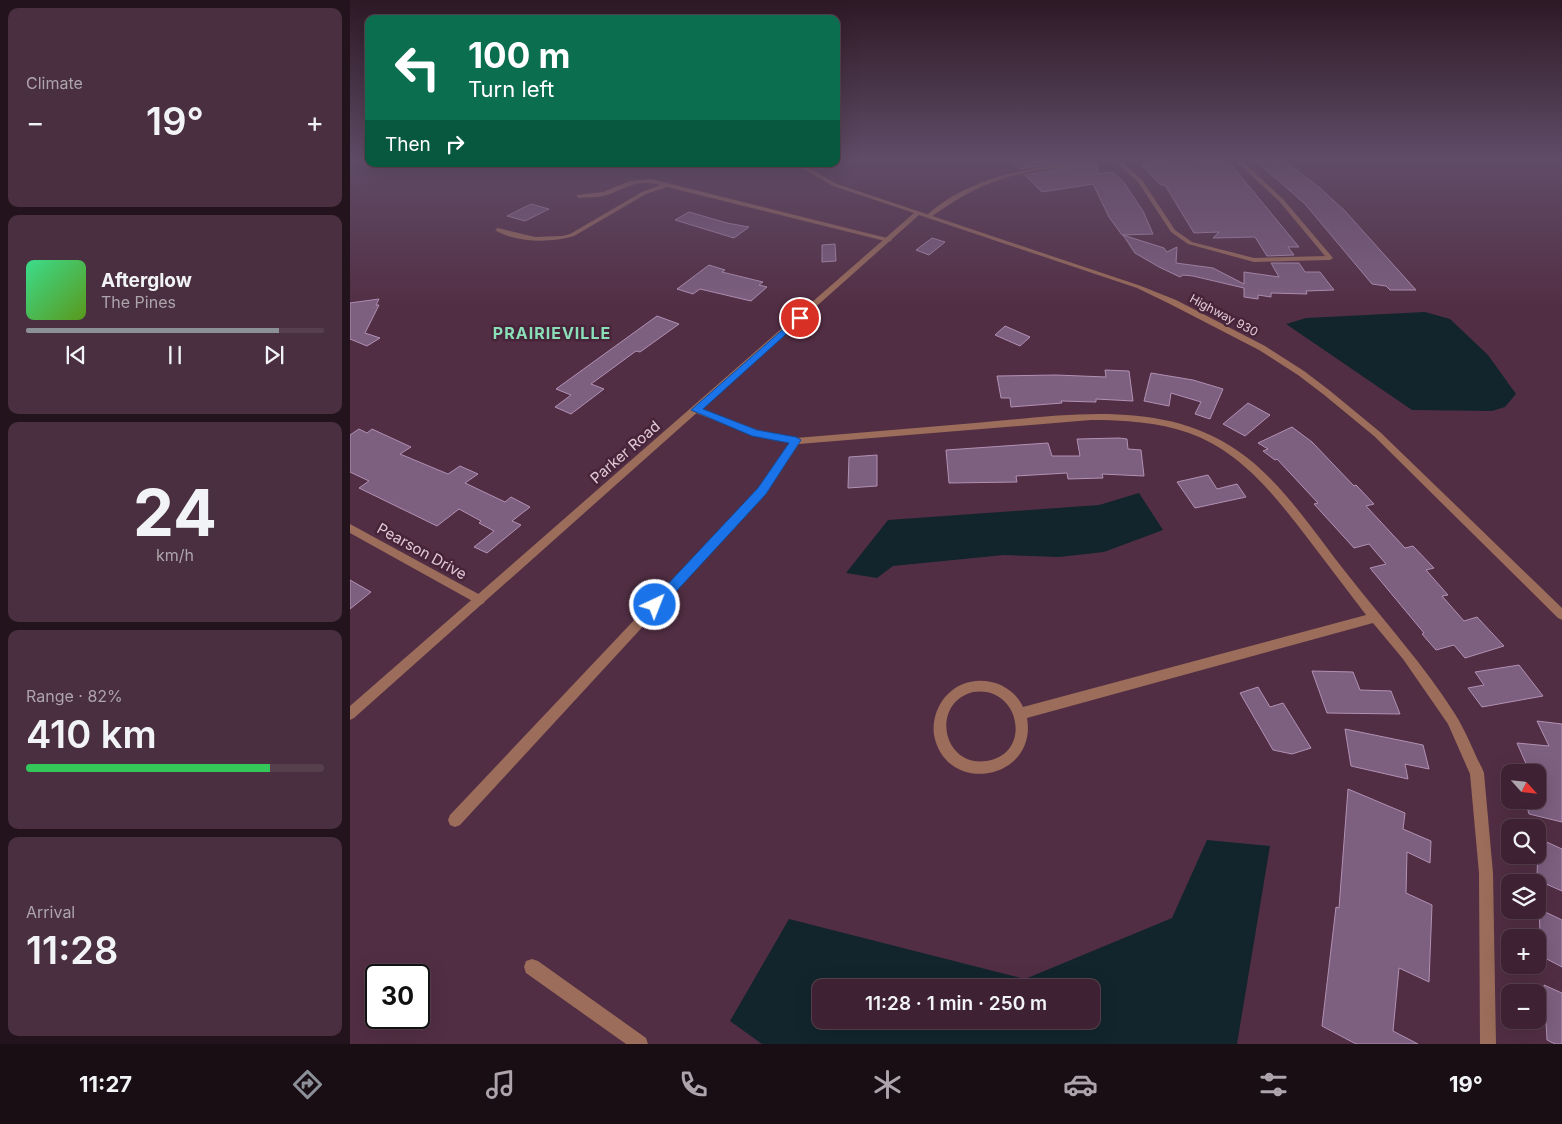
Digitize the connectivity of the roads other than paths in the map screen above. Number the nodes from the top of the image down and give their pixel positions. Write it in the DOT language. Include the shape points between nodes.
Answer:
graph roads {
  1 [pos="616,210"];
  2 [pos="770,210"];
  3 [pos="912,210"];
  4 [pos="938,210"];
  5 [pos="1160,210"];
  6 [pos="1289,210"];
  7 [pos="919,212"];
  8 [pos="929,216"];
  9 [pos="498,230"];
  10 [pos="889,240"];
  11 [pos="696,410"];
  12 [pos="796,440"];
  13 [pos="350,528"];
  14 [pos="480,600"];
  15 [pos="1562,615"];
  16 [pos="1375,618"];
  17 [pos="350,714"];
  18 [pos="1021,714"];
  19 [pos="455,820"];
  20 [pos="532,967"];
  21 [pos="640,1044"];
  22 [pos="1488,1044"];
  1 -- 9 [label="street" via="560,239 532,240"];
  2 -- 10 [label="street"];
  3 -- 7 [label="street, Highway 930"];
  4 -- 8 [label="street"];
  5 -- 6 [label="street" via="1174,231 1190,243 1231,255 1254,260 1330,258"];
  7 -- 8 [label="street, Highway 930"];
  7 -- 10 [label="street, Parker Road"];
  8 -- 15 [label="street, Highway 930" via="1139,287 1230,330 1302,373 1377,434"];
  10 -- 11 [label="street, Parker Road"];
  11 -- 12 [label="street" via="756,433"];
  11 -- 14 [label="street, Parker Road"];
  12 -- 16 [label="street" via="1130,417 1190,430 1222,444 1253,466 1290,508"];
  12 -- 19 [label="street" via="762,491"];
  13 -- 14 [label="street, Pearson Drive"];
  14 -- 17 [label="street, Parker Road"];
  16 -- 18 [label="street"];
  16 -- 22 [label="street" via="1407,655 1452,720 1477,774 1486,873"];
  18 -- 18 [label="street" via="1004,693 985,687 965,689 953,696 940,718 944,745 964,764 992,766 1005,761 1021,740"];
  20 -- 21 [label="street"];
}
